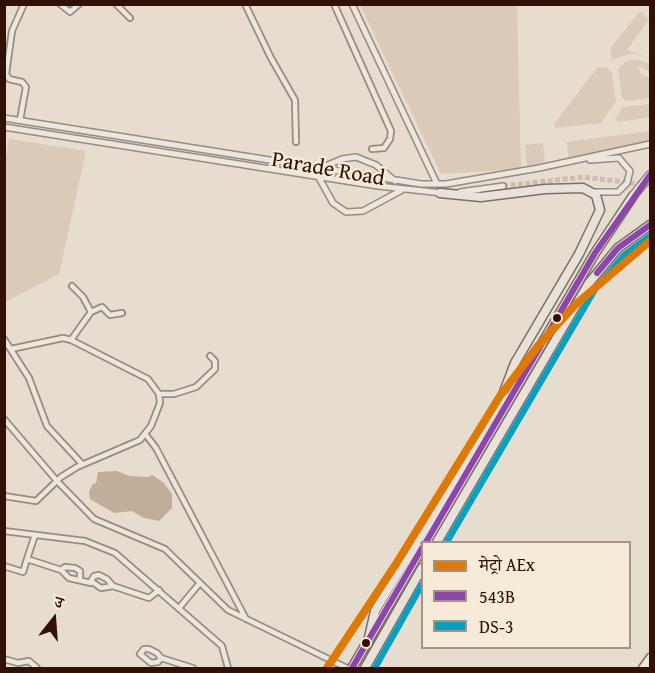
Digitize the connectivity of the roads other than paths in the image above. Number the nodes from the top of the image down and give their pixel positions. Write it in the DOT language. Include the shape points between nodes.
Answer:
graph roads {
  1 [pos="24,4"];
  2 [pos="60,4"];
  3 [pos="79,4"];
  4 [pos="116,4"];
  5 [pos="245,4"];
  6 [pos="334,4"];
  7 [pos="352,4"];
  8 [pos="130,18"];
  9 [pos="4,118"];
  10 [pos="20,120"];
  11 [pos="4,127"];
  12 [pos="141,140"];
  13 [pos="296,142"];
  14 [pos="651,144"];
  15 [pos="140,148"];
  16 [pos="372,149"];
  17 [pos="570,161"];
  18 [pos="321,168"];
  19 [pos="651,174"];
  20 [pos="318,176"];
  21 [pos="396,182"];
  22 [pos="503,186"];
  23 [pos="439,188"];
  24 [pos="404,190"];
  25 [pos="593,192"];
  26 [pos="633,196"];
  27 [pos="651,225"];
  28 [pos="72,286"];
  29 [pos="91,312"];
  30 [pos="122,313"];
  31 [pos="4,339"];
  32 [pos="71,340"];
  33 [pos="11,349"];
  34 [pos="210,356"];
  35 [pos="159,394"];
  36 [pos="4,419"];
  37 [pos="146,435"];
  38 [pos="82,464"];
  39 [pos="57,481"];
  40 [pos="4,496"];
  41 [pos="4,531"];
  42 [pos="35,535"];
  43 [pos="427,541"];
  44 [pos="438,541"];
  45 [pos="421,551"];
  46 [pos="27,559"];
  47 [pos="4,566"];
  48 [pos="61,570"];
  49 [pos="421,571"];
  50 [pos="80,578"];
  51 [pos="91,583"];
  52 [pos="200,584"];
  53 [pos="113,586"];
  54 [pos="159,590"];
  55 [pos="179,608"];
  56 [pos="246,619"];
  57 [pos="368,642"];
  58 [pos="651,657"];
  59 [pos="161,658"];
  60 [pos="4,659"];
  61 [pos="19,666"];
  62 [pos="37,669"];
  63 [pos="194,669"];
  64 [pos="228,669"];
  65 [pos="350,669"];
  66 [pos="365,669"];
  67 [pos="642,669"];
  1 -- 10 [label="street" via="12,31 6,74 26,87"];
  2 -- 3 [label="street" via="68,12"];
  4 -- 8 [label="street"];
  5 -- 13 [label="street" via="295,100"];
  6 -- 16 [label="street" via="391,131 384,148"];
  7 -- 23 [label="street"];
  9 -- 10 [label="street, Parade Road"];
  10 -- 12 [label="street, Parade Road"];
  11 -- 15 [label="street, Parade Road"];
  12 -- 15 [label="street"];
  12 -- 18 [label="street, Parade Road"];
  14 -- 17 [label="street, Parade Road"];
  15 -- 20 [label="street, Parade Road"];
  17 -- 23 [label="street, Parade Road"];
  17 -- 25 [label="street" via="614,157 626,163 630,175 623,189 615,193"];
  18 -- 20 [label="street"];
  18 -- 21 [label="street, Parade Road"];
  18 -- 21 [label="street" via="356,157 376,165"];
  19 -- 26 [label="highway"];
  20 -- 24 [label="street, Parade Road"];
  20 -- 24 [label="street" via="333,203 346,212 363,211"];
  21 -- 23 [label="street, Parade Road"];
  22 -- 23 [label="street, Parade Road"];
  23 -- 24 [label="street, Parade Road"];
  23 -- 25 [label="highway" via="481,197 560,188"];
  25 -- 57 [label="highway" via="600,205 595,225 515,363 499,405 375,611"];
  26 -- 43 [label="highway" via="595,253"];
  27 -- 44 [label="highway" via="606,259 589,284"];
  28 -- 29 [label="street"];
  29 -- 30 [label="street" via="102,307 110,315"];
  29 -- 32 [label="street"];
  31 -- 33 [label="street"];
  32 -- 33 [label="street" via="63,338"];
  32 -- 35 [label="street" via="148,378"];
  33 -- 38 [label="street" via="31,383 46,424"];
  34 -- 35 [label="street" via="215,369 196,387"];
  35 -- 37 [label="street" via="157,414"];
  36 -- 39 [label="street"];
  37 -- 38 [label="street"];
  37 -- 56 [label="street"];
  38 -- 39 [label="street"];
  39 -- 40 [label="street" via="36,501"];
  39 -- 52 [label="street" via="94,519 165,549"];
  41 -- 42 [label="street"];
  42 -- 46 [label="street"];
  42 -- 54 [label="street" via="97,544 123,558"];
  45 -- 57 [label="highway"];
  46 -- 47 [label="street" via="23,572"];
  46 -- 48 [label="street"];
  48 -- 50 [label="street" via="68,577"];
  48 -- 50 [label="street" via="75,567"];
  49 -- 66 [label="highway"];
  50 -- 51 [label="street"];
  51 -- 53 [label="street" via="104,589"];
  51 -- 53 [label="street" via="92,577 99,575"];
  52 -- 55 [label="street"];
  52 -- 56 [label="street" via="224,607"];
  53 -- 54 [label="street" via="149,598"];
  54 -- 55 [label="street"];
  55 -- 64 [label="street" via="222,646"];
  56 -- 65 [label="street"];
  57 -- 65 [label="highway"];
  58 -- 67 [label="main road"];
  59 -- 63 [label="street"];
  60 -- 61 [label="street"];
  61 -- 62 [label="street" via="29,661"];
}
